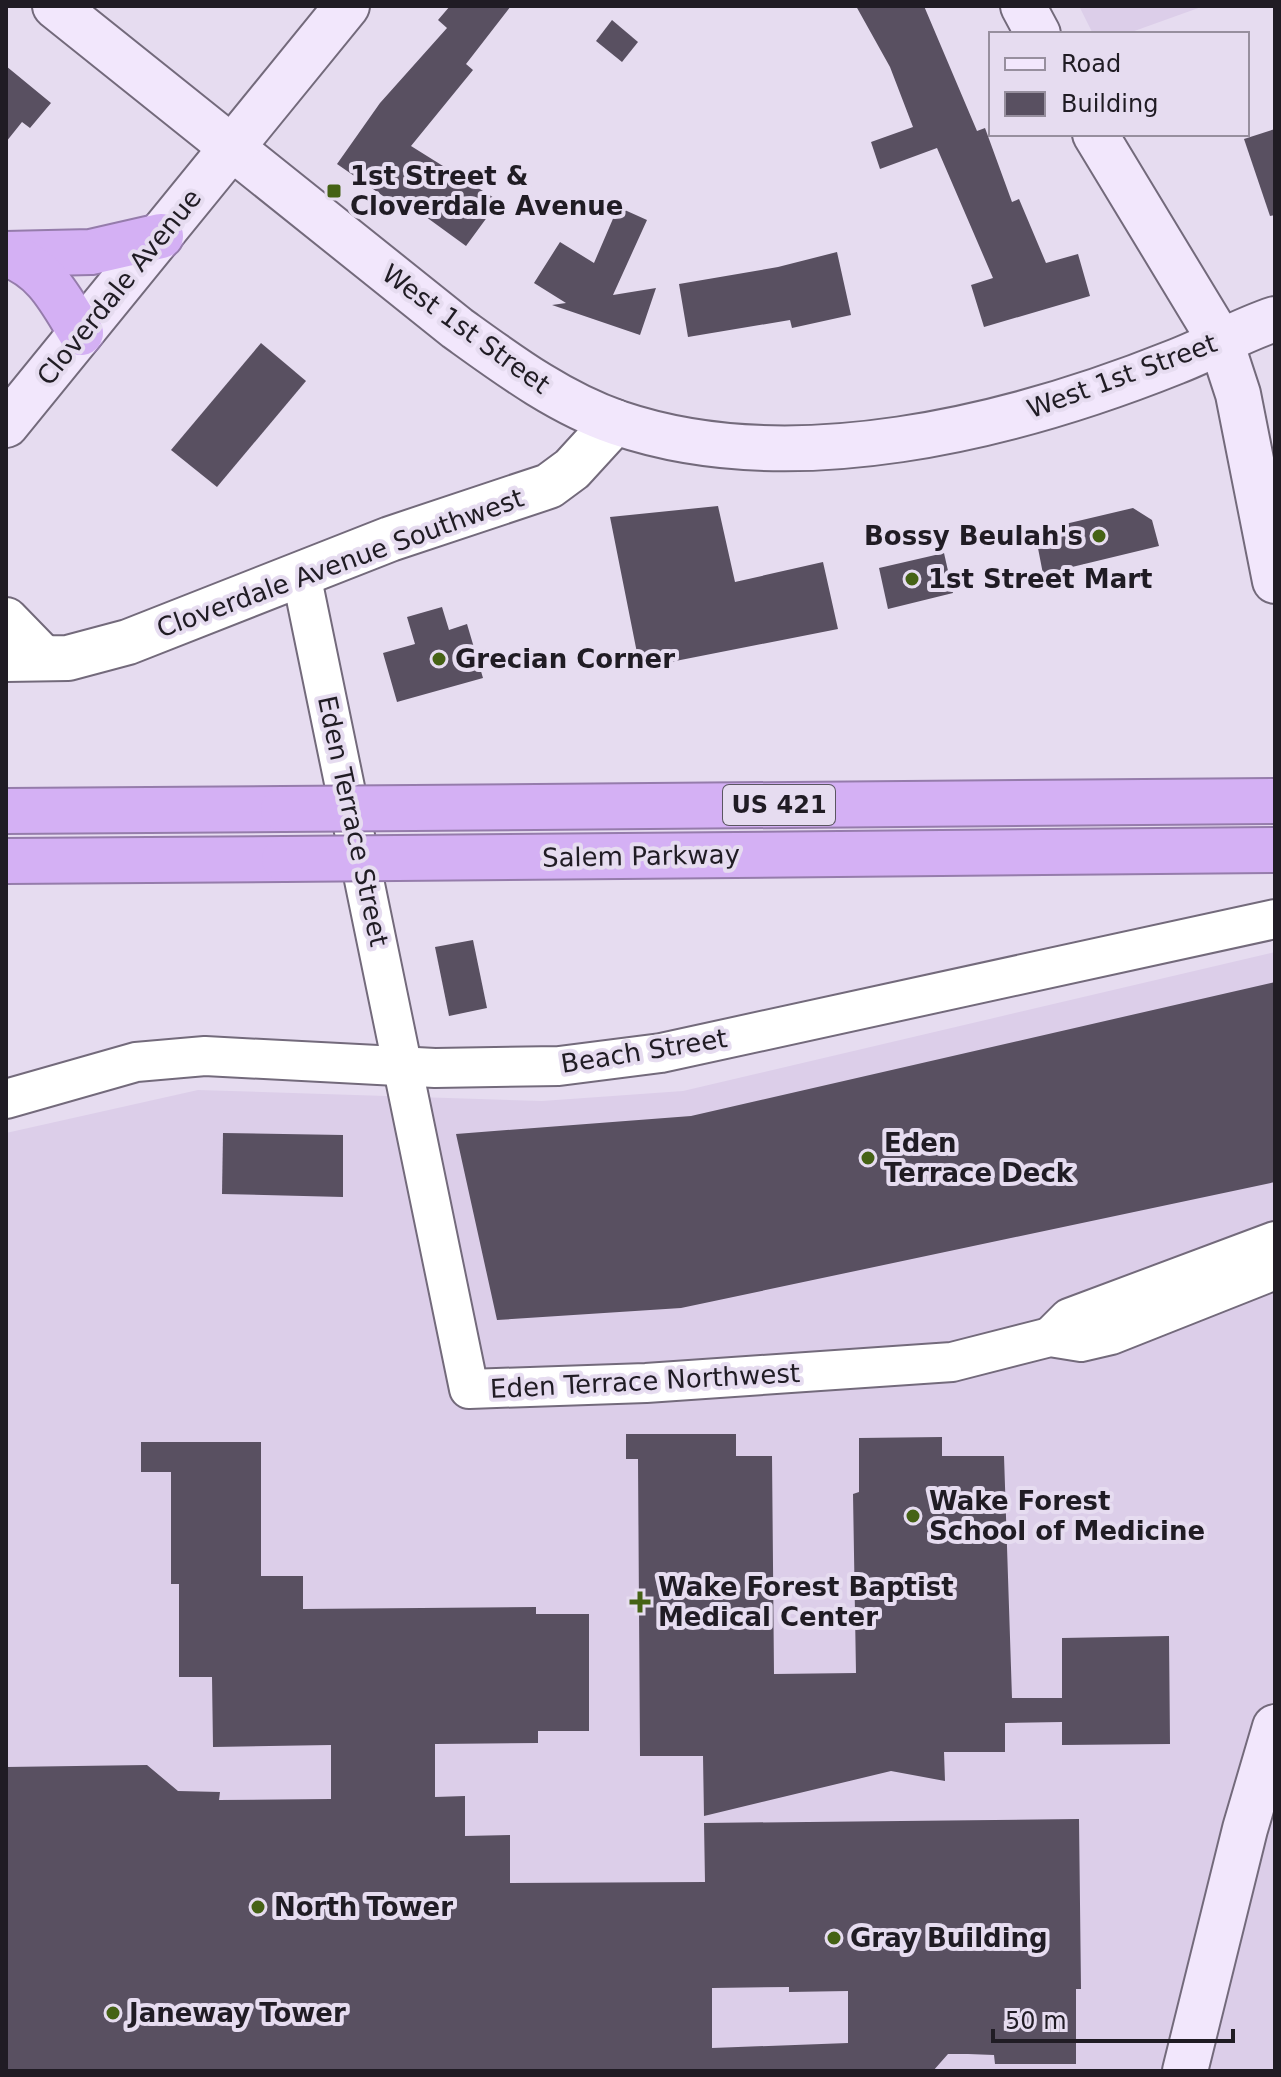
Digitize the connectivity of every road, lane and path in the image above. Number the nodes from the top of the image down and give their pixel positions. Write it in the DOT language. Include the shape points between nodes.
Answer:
graph roads {
  1 [pos="55,6"];
  2 [pos="347,6"];
  3 [pos="1023,6"];
  4 [pos="1037,32"];
  5 [pos="1096,136"];
  6 [pos="232,148"];
  7 [pos="161,236"];
  8 [pos="6,254"];
  9 [pos="1275,319"];
  10 [pos="81,333"];
  11 [pos="1221,342"];
  12 [pos="615,422"];
  13 [pos="6,425"];
  14 [pos="301,574"];
  15 [pos="1275,581"];
  16 [pos="6,620"];
  17 [pos="24,657"];
  18 [pos="1275,801"];
  19 [pos="6,811"];
  20 [pos="1275,850"];
  21 [pos="6,861"];
  22 [pos="1275,919"];
  23 [pos="404,1068"];
  24 [pos="6,1099"];
  25 [pos="1275,1241"];
  26 [pos="1275,1270"];
  27 [pos="1050,1337"];
  28 [pos="1275,1727"];
  29 [pos="1185,2071"];
  1 -- 6 [label="main road, West 1st Street"];
  2 -- 6 [label="main road, Cloverdale Avenue"];
  3 -- 4 [label="main road"];
  5 -- 11 [label="main road"];
  6 -- 7 [label="main road, Cloverdale Avenue"];
  6 -- 12 [label="main road, West 1st Street" via="457,328 565,400"];
  7 -- 8 [label="highway" via="91,252"];
  7 -- 10 [label="main road, Cloverdale Avenue"];
  8 -- 10 [label="highway" via="42,273"];
  9 -- 11 [label="main road, West 1st Street"];
  10 -- 13 [label="main road, Cloverdale Avenue"];
  11 -- 12 [label="main road, West 1st Street" via="1026,412 877,442 736,445 657,435"];
  11 -- 15 [label="main road" via="1238,394"];
  12 -- 14 [label="street, Cloverdale Avenue Southwest" via="549,486"];
  14 -- 17 [label="street, Cloverdale Avenue Southwest" via="118,645 68,658"];
  14 -- 23 [label="street, Eden Terrace Street"];
  16 -- 17 [label="street, Cloverdale Avenue Southwest"];
  18 -- 19 [label="highway, Salem Parkway / US 421, bridge"];
  20 -- 21 [label="highway, Salem Parkway / US 421, bridge"];
  22 -- 23 [label="street, Beach Street" via="661,1053 559,1066"];
  23 -- 24 [label="street, Beach Street" via="205,1056 136,1062"];
  23 -- 27 [label="street, Eden Terrace Northwest" via="469,1389 915,1367"];
  25 -- 27 [label="street, Eden Terrace Northwest" via="1069,1318"];
  26 -- 27 [label="street, Eden Terrace Northwest" via="1111,1335 1081,1342"];
  28 -- 29 [label="main road"];
}
